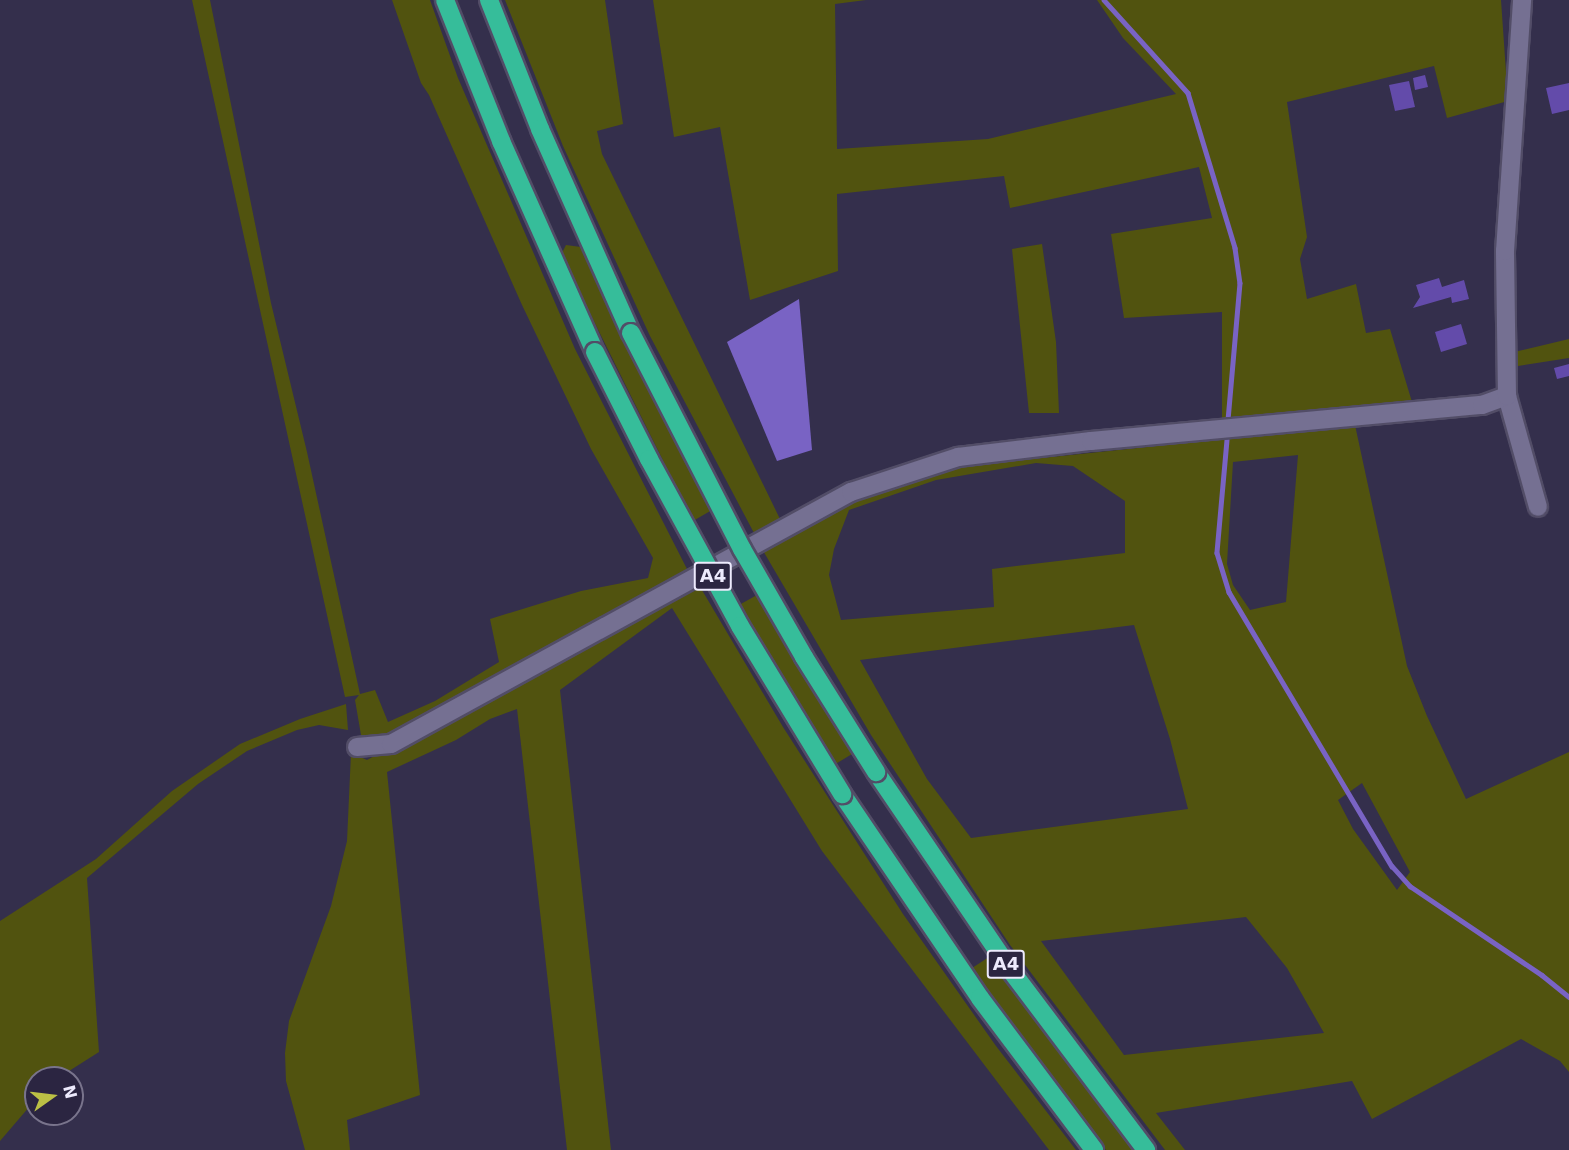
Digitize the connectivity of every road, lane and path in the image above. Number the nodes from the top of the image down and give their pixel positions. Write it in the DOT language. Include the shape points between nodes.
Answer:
graph roads {
  1 [pos="445,0"];
  2 [pos="489,0"];
  3 [pos="1522,0"];
  4 [pos="1507,396"];
  5 [pos="1538,507"];
  6 [pos="357,747"];
  7 [pos="1094,1150"];
  8 [pos="1146,1150"];
  1 -- 7 [label="highway, A4, bridge" via="506,152 596,352 734,616 842,794 980,998"];
  2 -- 8 [label="highway, A4, bridge" via="540,129 632,333 742,549 876,772 984,933"];
  3 -- 4 [label="street" via="1504,251"];
  4 -- 5 [label="street"];
  4 -- 6 [label="street" via="1482,405 958,457 851,492 391,744"];
}
